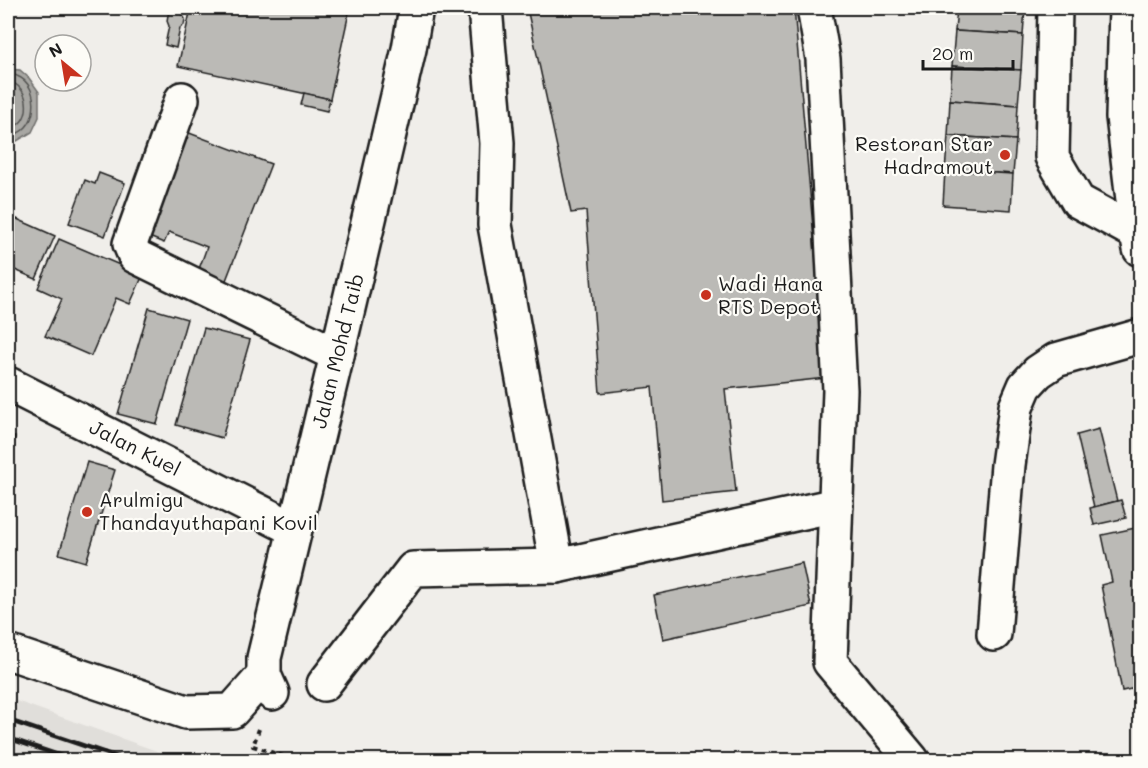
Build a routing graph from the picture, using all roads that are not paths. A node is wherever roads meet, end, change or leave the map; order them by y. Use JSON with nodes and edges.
{"nodes":[{"id":1,"x":416,"y":8,"type":"edge"},
{"id":2,"x":485,"y":8,"type":"edge"},
{"id":3,"x":814,"y":8,"type":"edge"},
{"id":4,"x":1055,"y":8,"type":"edge"},
{"id":5,"x":1126,"y":8,"type":"edge"},
{"id":6,"x":182,"y":99,"type":"dead end"},
{"id":7,"x":1139,"y":241,"type":"edge"},
{"id":8,"x":1140,"y":336,"type":"edge"},
{"id":9,"x":337,"y":355,"type":"junction"},
{"id":10,"x":8,"y":384,"type":"edge"},
{"id":11,"x":836,"y":505,"type":"junction"},
{"id":12,"x":294,"y":529,"type":"junction"},
{"id":13,"x":556,"y":566,"type":"junction"},
{"id":14,"x":993,"y":634,"type":"dead end"},
{"id":15,"x":8,"y":652,"type":"edge"},
{"id":16,"x":324,"y":684,"type":"dead end"},
{"id":17,"x":912,"y":760,"type":"edge"}],
"edges":[{"from":1,"to":9,"type":"main road","name":"Jalan Mohd Taib"},
{"from":2,"to":13,"type":"main road"},
{"from":3,"to":11,"type":"main road"},
{"from":4,"to":7,"type":"main road"},
{"from":5,"to":7,"type":"main road"},
{"from":6,"to":9,"type":"main road"},
{"from":8,"to":14,"type":"main road"},
{"from":9,"to":12,"type":"main road","name":"Jalan Mohd Taib"},
{"from":10,"to":12,"type":"main road","name":"Jalan Kuel"},
{"from":11,"to":13,"type":"main road"},
{"from":11,"to":17,"type":"main road"},
{"from":12,"to":15,"type":"main road","name":"Jalan Mohd Taib"},
{"from":13,"to":16,"type":"main road"}]}
